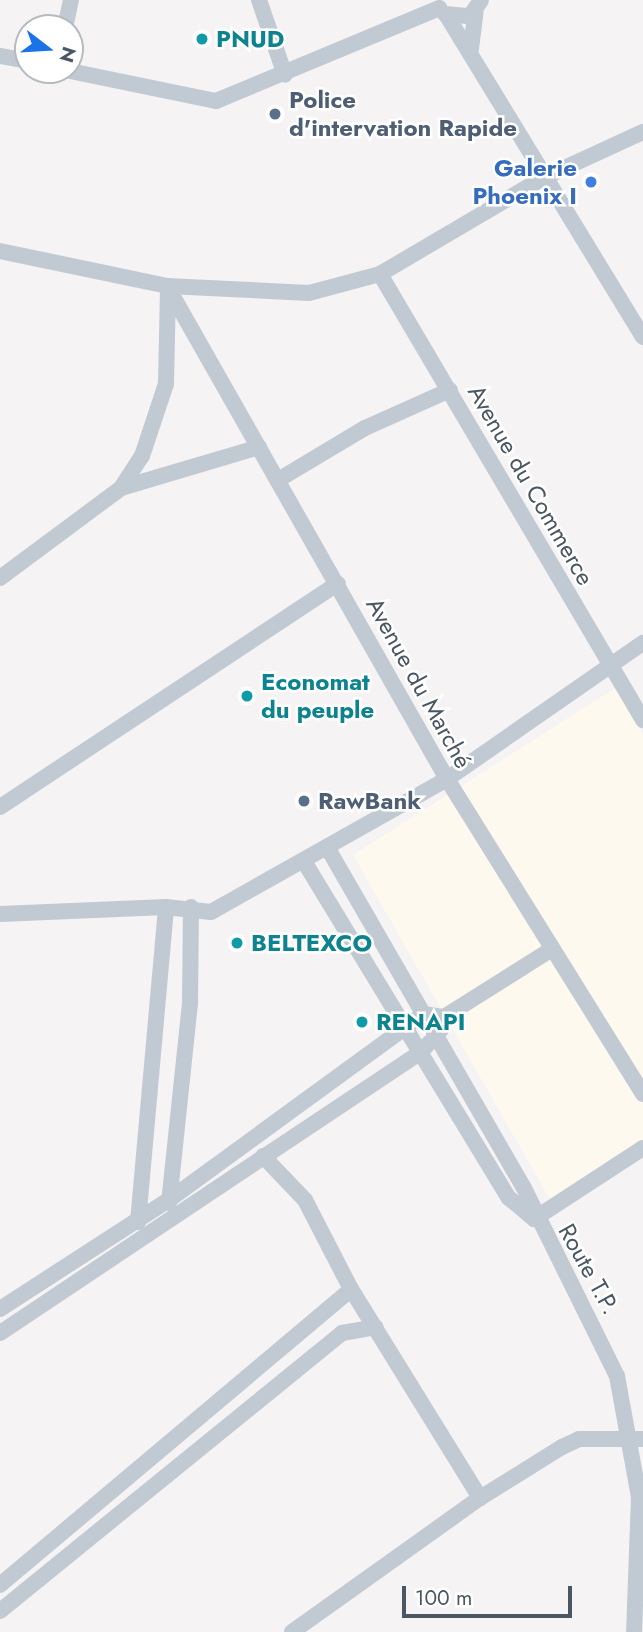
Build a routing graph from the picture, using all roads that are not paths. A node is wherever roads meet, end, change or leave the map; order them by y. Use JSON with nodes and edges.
{"nodes":[{"id":1,"x":259,"y":0,"type":"edge"},
{"id":2,"x":478,"y":5,"type":"edge"},
{"id":3,"x":441,"y":8,"type":"edge"},
{"id":4,"x":471,"y":49,"type":"junction"},
{"id":5,"x":84,"y":74,"type":"edge"},
{"id":6,"x":285,"y":75,"type":"junction"},
{"id":7,"x":643,"y":132,"type":"edge"},
{"id":8,"x":545,"y":177,"type":"junction"},
{"id":9,"x":0,"y":253,"type":"edge"},
{"id":10,"x":380,"y":274,"type":"junction"},
{"id":11,"x":167,"y":286,"type":"junction"},
{"id":12,"x":643,"y":337,"type":"edge"},
{"id":13,"x":450,"y":390,"type":"junction"},
{"id":14,"x":259,"y":447,"type":"junction"},
{"id":15,"x":278,"y":480,"type":"junction"},
{"id":16,"x":121,"y":488,"type":"junction"},
{"id":17,"x":0,"y":578,"type":"edge"},
{"id":18,"x":338,"y":583,"type":"junction"},
{"id":19,"x":643,"y":643,"type":"edge"},
{"id":20,"x":609,"y":663,"type":"junction"},
{"id":21,"x":643,"y":720,"type":"edge"},
{"id":22,"x":447,"y":779,"type":"junction"},
{"id":23,"x":0,"y":807,"type":"edge"},
{"id":24,"x":327,"y":847,"type":"junction"},
{"id":25,"x":305,"y":863,"type":"junction"},
{"id":26,"x":166,"y":907,"type":"junction"},
{"id":27,"x":191,"y":907,"type":"junction"},
{"id":28,"x":0,"y":914,"type":"edge"},
{"id":29,"x":552,"y":949,"type":"junction"},
{"id":30,"x":424,"y":1014,"type":"junction"},
{"id":31,"x":444,"y":1017,"type":"junction"},
{"id":32,"x":404,"y":1027,"type":"junction"},
{"id":33,"x":439,"y":1038,"type":"junction"},
{"id":34,"x":421,"y":1052,"type":"junction"},
{"id":35,"x":643,"y":1094,"type":"edge"},
{"id":36,"x":643,"y":1148,"type":"edge"},
{"id":37,"x":263,"y":1156,"type":"junction"},
{"id":38,"x":170,"y":1199,"type":"junction"},
{"id":39,"x":138,"y":1216,"type":"junction"},
{"id":40,"x":534,"y":1219,"type":"junction"},
{"id":41,"x":166,"y":1222,"type":"junction"},
{"id":42,"x":135,"y":1242,"type":"junction"},
{"id":43,"x":351,"y":1289,"type":"junction"},
{"id":44,"x":0,"y":1309,"type":"edge"},
{"id":45,"x":375,"y":1328,"type":"junction"},
{"id":46,"x":0,"y":1333,"type":"edge"},
{"id":47,"x":247,"y":1377,"type":"junction"},
{"id":48,"x":259,"y":1401,"type":"junction"},
{"id":49,"x":639,"y":1443,"type":"edge"},
{"id":50,"x":480,"y":1497,"type":"junction"},
{"id":51,"x":0,"y":1585,"type":"edge"},
{"id":52,"x":0,"y":1611,"type":"edge"},
{"id":53,"x":292,"y":1632,"type":"edge"},
{"id":54,"x":634,"y":1632,"type":"edge"}],
"edges":[{"from":1,"to":6,"type":"street"},
{"from":2,"to":3,"type":"street"},
{"from":2,"to":4,"type":"street"},
{"from":3,"to":4,"type":"street"},
{"from":3,"to":6,"type":"street"},
{"from":4,"to":8,"type":"street"},
{"from":5,"to":6,"type":"street"},
{"from":7,"to":8,"type":"street"},
{"from":8,"to":10,"type":"street"},
{"from":8,"to":12,"type":"street"},
{"from":9,"to":11,"type":"street"},
{"from":10,"to":11,"type":"street"},
{"from":10,"to":13,"type":"street","name":"Avenue du Commerce"},
{"from":11,"to":14,"type":"street","name":"Avenue du Marché"},
{"from":11,"to":16,"type":"street"},
{"from":13,"to":15,"type":"street"},
{"from":13,"to":20,"type":"street","name":"Avenue du Commerce"},
{"from":14,"to":15,"type":"street","name":"Avenue du Marché"},
{"from":14,"to":16,"type":"street"},
{"from":15,"to":18,"type":"street","name":"Avenue du Marché"},
{"from":16,"to":17,"type":"street"},
{"from":18,"to":22,"type":"street","name":"Avenue du Marché"},
{"from":18,"to":23,"type":"street"},
{"from":19,"to":20,"type":"street"},
{"from":20,"to":21,"type":"street","name":"Avenue du Commerce"},
{"from":20,"to":22,"type":"street"},
{"from":22,"to":24,"type":"street"},
{"from":22,"to":29,"type":"street","name":"Avenue du Marché"},
{"from":24,"to":25,"type":"street"},
{"from":24,"to":30,"type":"street","name":"Route T.P."},
{"from":25,"to":27,"type":"street"},
{"from":25,"to":32,"type":"street","name":"Route T.P."},
{"from":26,"to":27,"type":"street"},
{"from":26,"to":28,"type":"street"},
{"from":26,"to":39,"type":"street"},
{"from":27,"to":38,"type":"street"},
{"from":29,"to":31,"type":"street"},
{"from":29,"to":35,"type":"street","name":"Avenue du Marché"},
{"from":30,"to":31,"type":"street"},
{"from":30,"to":32,"type":"street"},
{"from":30,"to":33,"type":"street","name":"Route T.P."},
{"from":31,"to":33,"type":"street"},
{"from":32,"to":34,"type":"street","name":"Route T.P."},
{"from":32,"to":38,"type":"street"},
{"from":33,"to":34,"type":"street"},
{"from":33,"to":40,"type":"street","name":"Route T.P."},
{"from":34,"to":37,"type":"street"},
{"from":34,"to":40,"type":"street","name":"Route T.P."},
{"from":36,"to":40,"type":"street"},
{"from":37,"to":41,"type":"street"},
{"from":37,"to":43,"type":"street"},
{"from":38,"to":39,"type":"street"},
{"from":38,"to":41,"type":"street"},
{"from":39,"to":42,"type":"street"},
{"from":39,"to":44,"type":"street"},
{"from":40,"to":49,"type":"street","name":"Route T.P."},
{"from":41,"to":42,"type":"street"},
{"from":42,"to":46,"type":"street"},
{"from":43,"to":45,"type":"street"},
{"from":43,"to":47,"type":"street"},
{"from":45,"to":48,"type":"street"},
{"from":45,"to":50,"type":"street"},
{"from":47,"to":48,"type":"street"},
{"from":47,"to":51,"type":"street"},
{"from":48,"to":52,"type":"street"},
{"from":49,"to":50,"type":"street"},
{"from":49,"to":54,"type":"street","name":"Route T.P."},
{"from":50,"to":53,"type":"street"}]}
